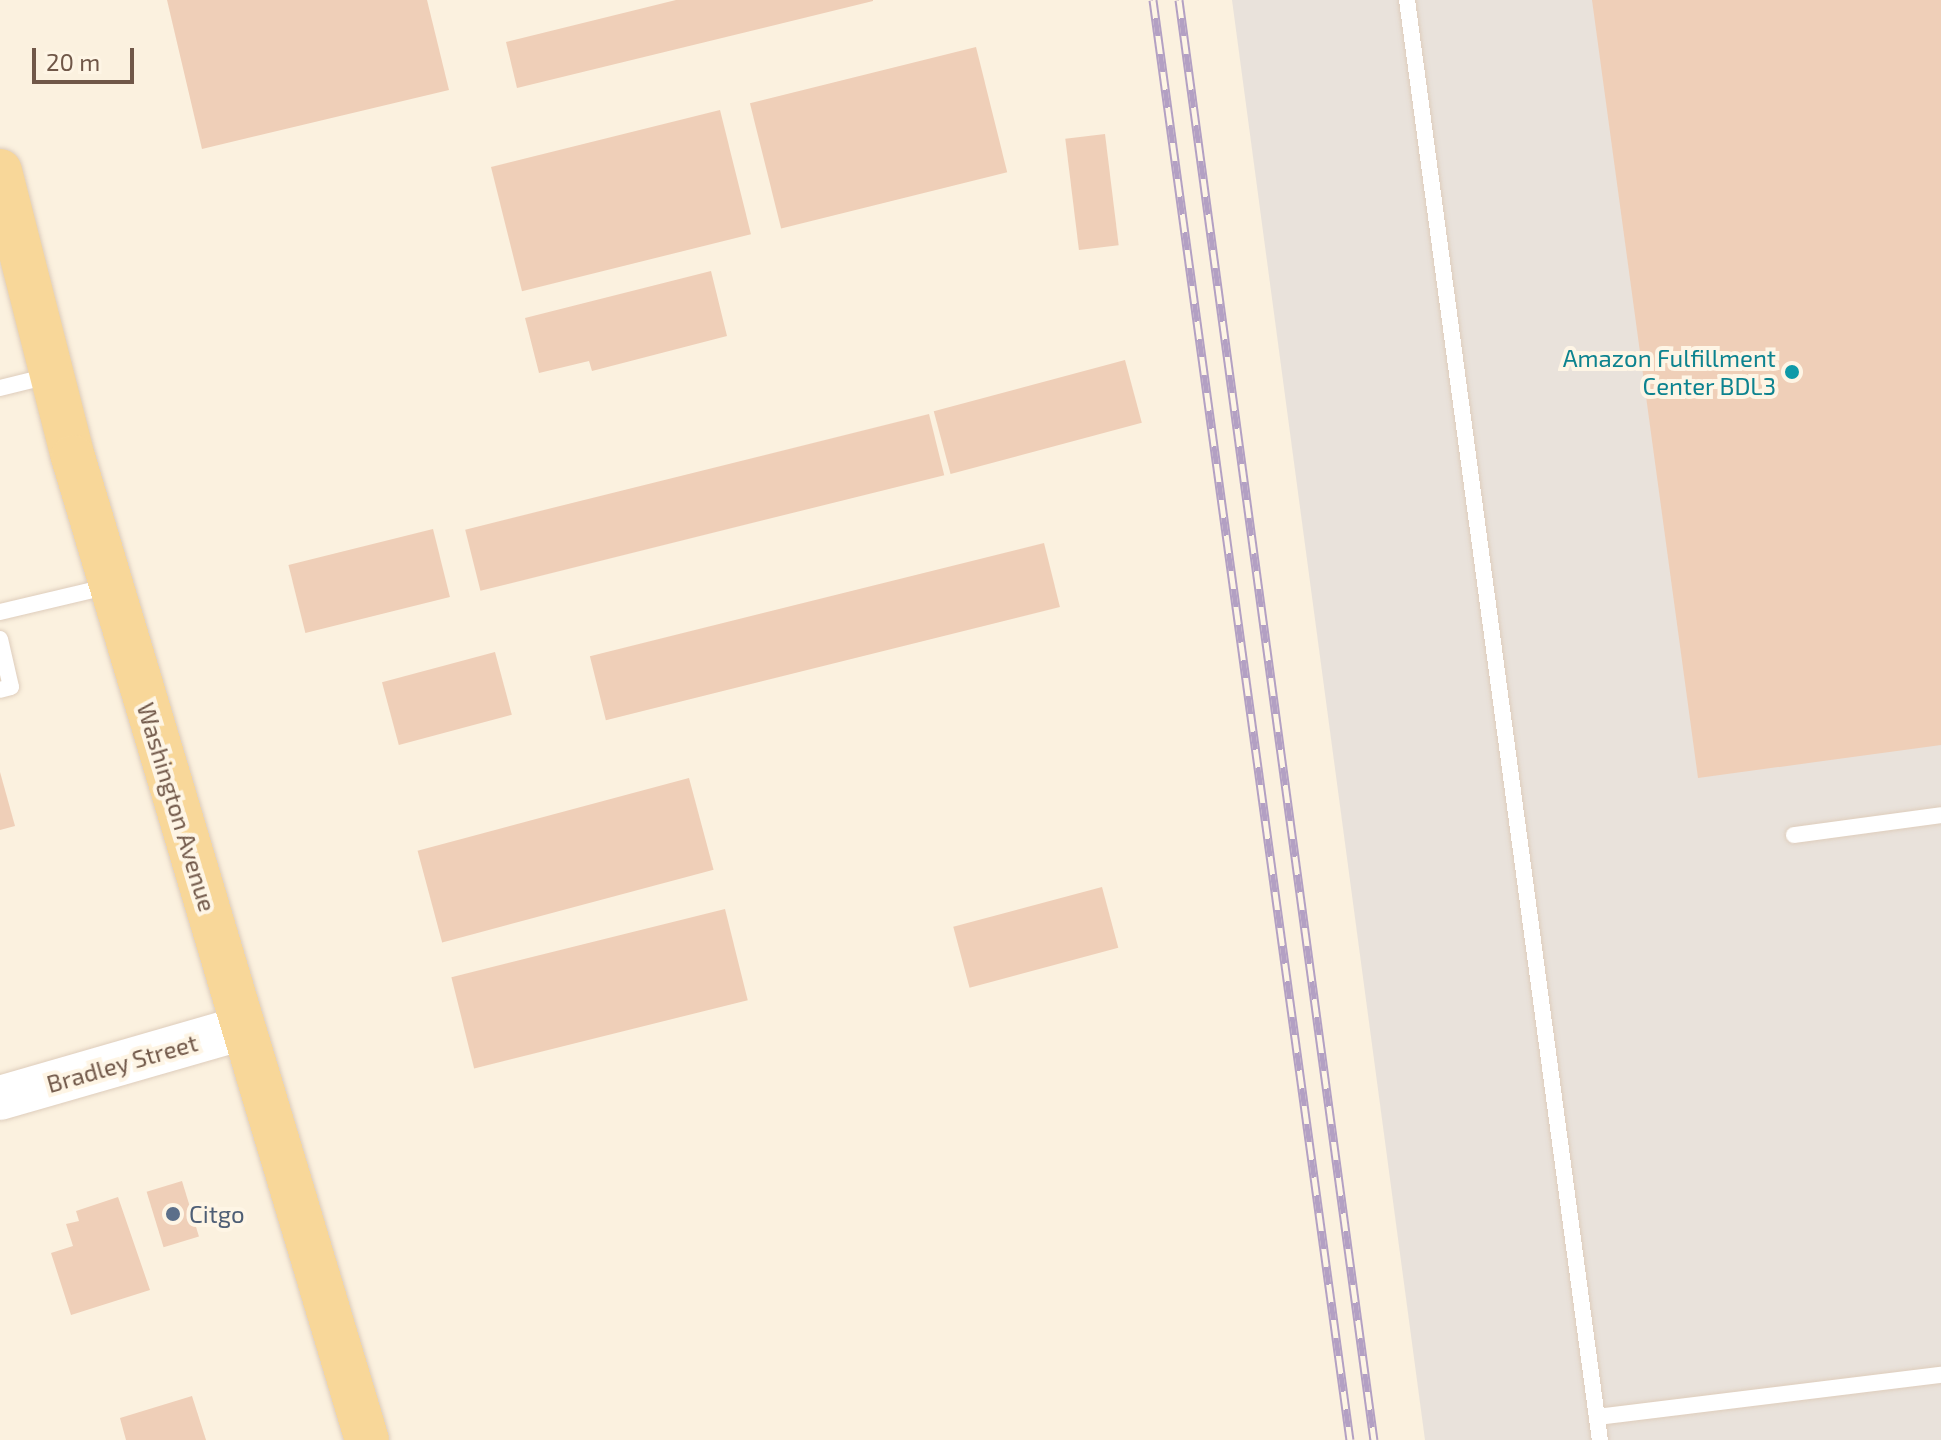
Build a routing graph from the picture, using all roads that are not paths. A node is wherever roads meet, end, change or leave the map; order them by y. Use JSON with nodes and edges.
{"nodes":[{"id":1,"x":1407,"y":0,"type":"edge"},
{"id":2,"x":0,"y":171,"type":"edge"},
{"id":3,"x":51,"y":376,"type":"junction"},
{"id":4,"x":0,"y":388,"type":"edge"},
{"id":5,"x":111,"y":586,"type":"junction"},
{"id":6,"x":0,"y":612,"type":"edge"},
{"id":7,"x":0,"y":639,"type":"edge"},
{"id":8,"x":0,"y":690,"type":"edge"},
{"id":9,"x":1941,"y":815,"type":"edge"},
{"id":10,"x":1794,"y":835,"type":"dead end"},
{"id":11,"x":243,"y":1028,"type":"junction"},
{"id":12,"x":0,"y":1098,"type":"edge"},
{"id":13,"x":1941,"y":1375,"type":"edge"},
{"id":14,"x":1597,"y":1417,"type":"junction"},
{"id":15,"x":367,"y":1440,"type":"edge"},
{"id":16,"x":1600,"y":1440,"type":"edge"}],
"edges":[{"from":1,"to":14,"type":"lane"},
{"from":2,"to":3,"type":"main road","name":"Washington Avenue"},
{"from":3,"to":4,"type":"lane"},
{"from":3,"to":5,"type":"main road","name":"Washington Avenue"},
{"from":5,"to":6,"type":"lane"},
{"from":5,"to":11,"type":"main road","name":"Washington Avenue"},
{"from":7,"to":8,"type":"lane"},
{"from":9,"to":10,"type":"lane"},
{"from":11,"to":12,"type":"street","name":"Bradley Street"},
{"from":11,"to":15,"type":"main road","name":"Washington Avenue"},
{"from":13,"to":14,"type":"lane"},
{"from":14,"to":16,"type":"lane"}]}
